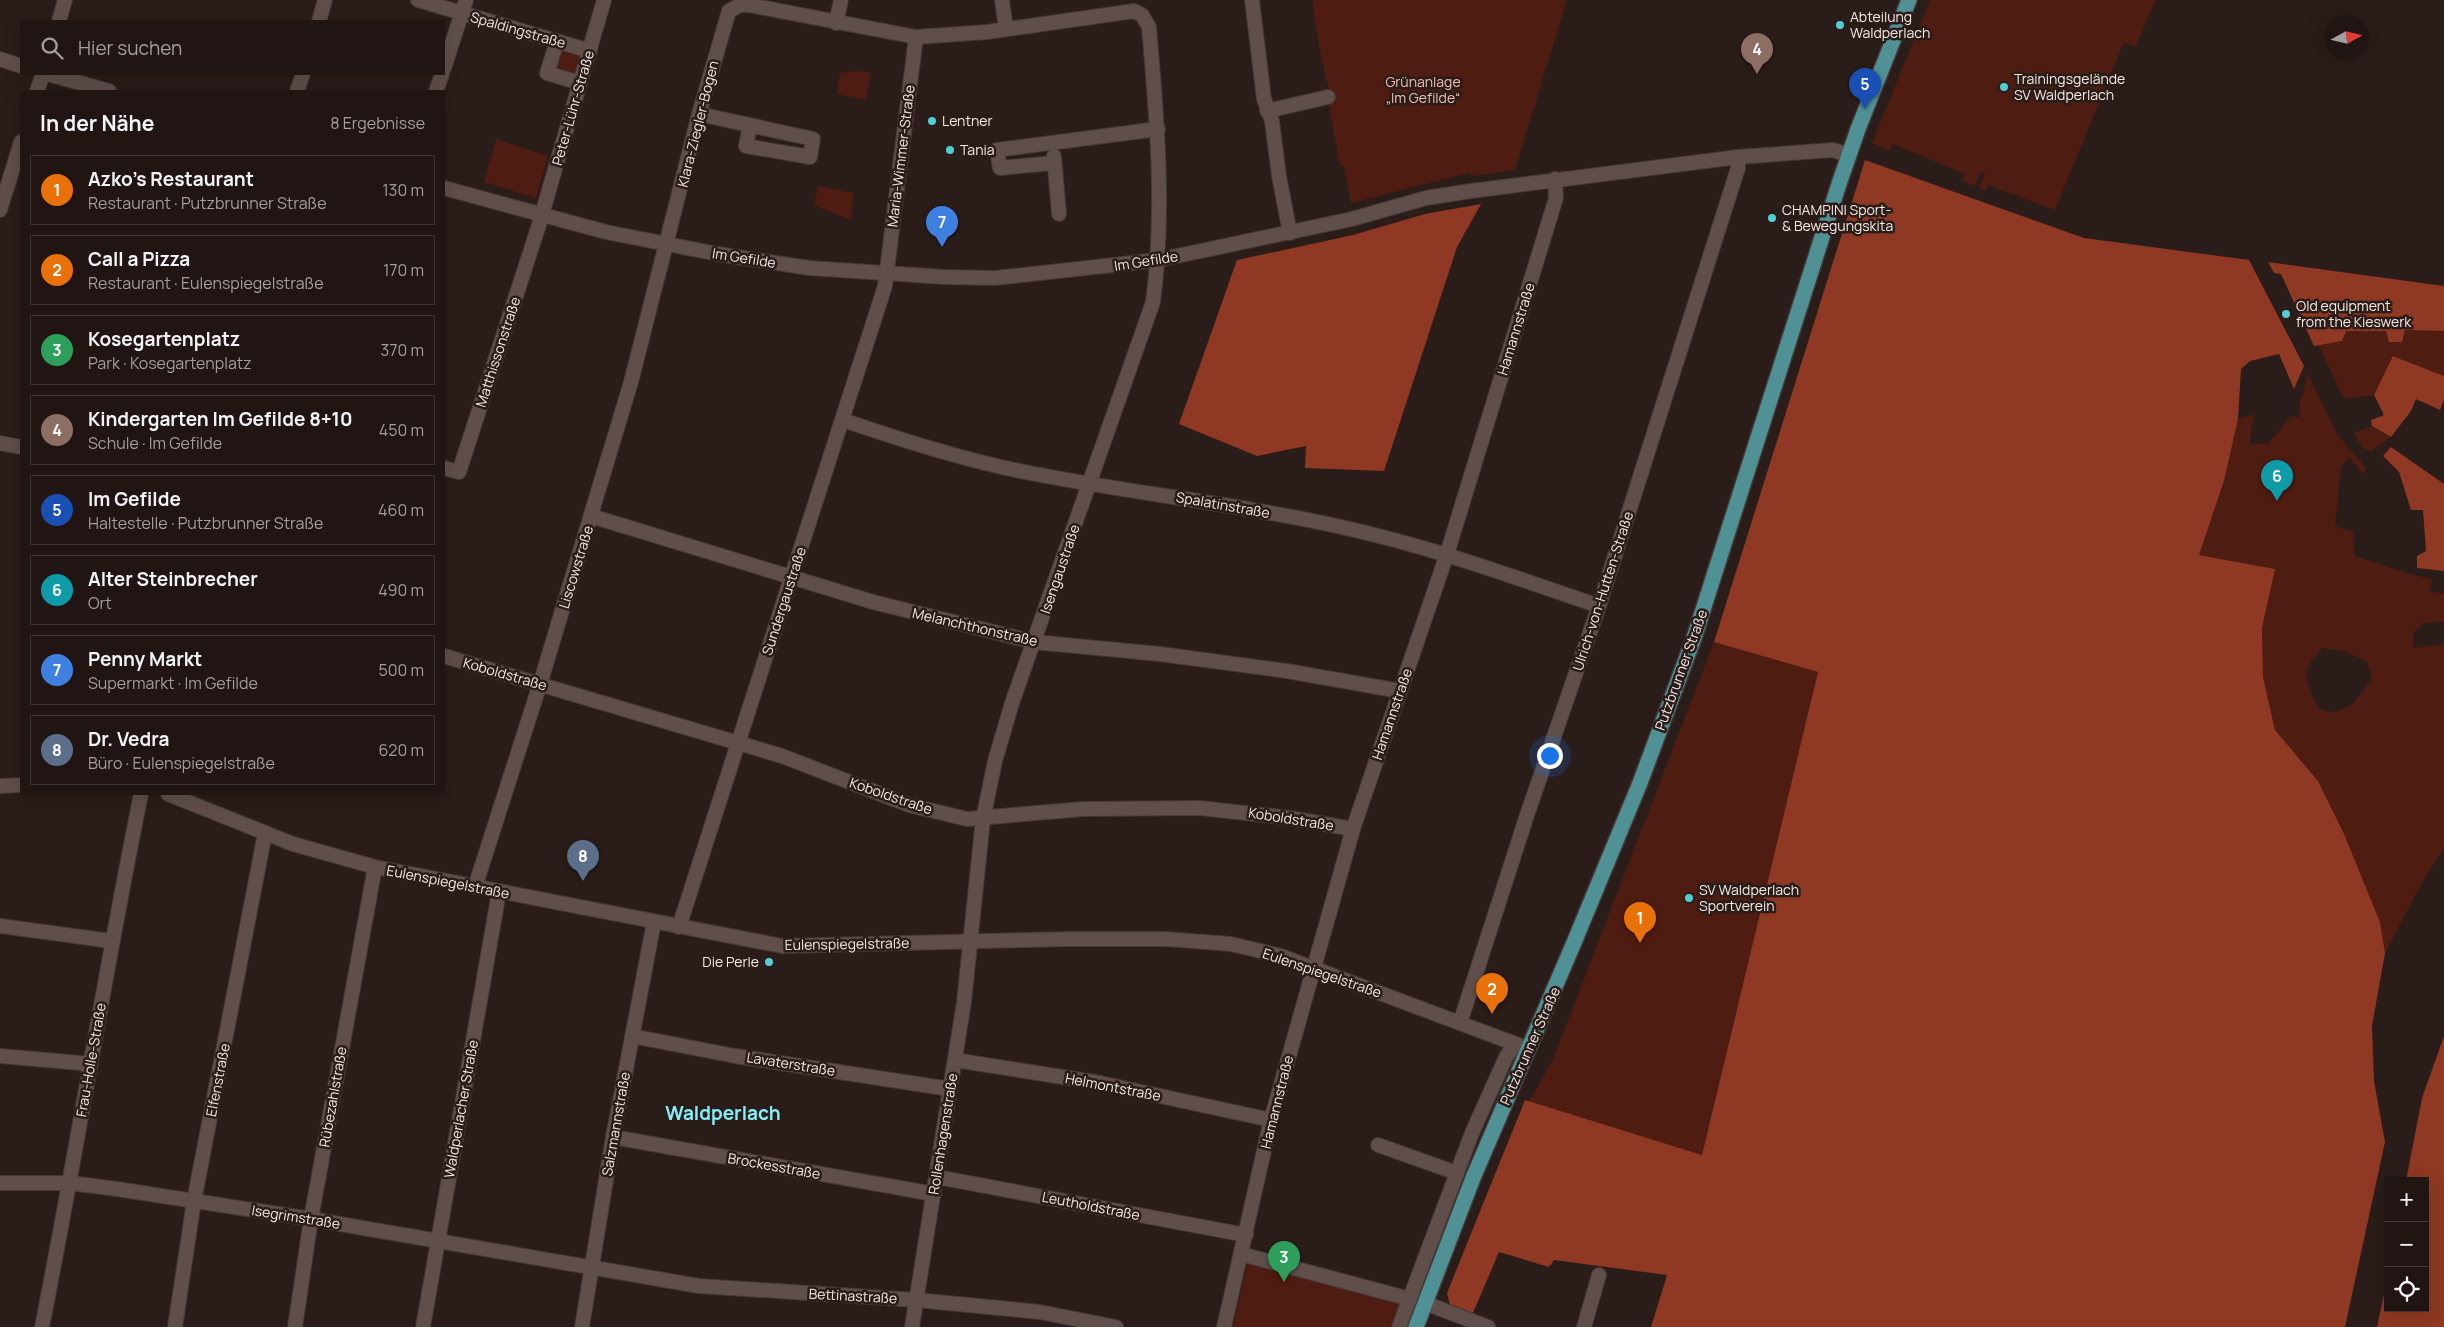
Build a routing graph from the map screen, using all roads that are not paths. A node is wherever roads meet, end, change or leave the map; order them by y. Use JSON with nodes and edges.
{"nodes":[{"id":1,"x":65,"y":0,"type":"edge"},
{"id":2,"x":325,"y":0,"type":"edge"},
{"id":3,"x":418,"y":0,"type":"edge"},
{"id":4,"x":466,"y":0,"type":"edge"},
{"id":5,"x":604,"y":0,"type":"edge"},
{"id":6,"x":841,"y":0,"type":"edge"},
{"id":7,"x":1002,"y":0,"type":"edge"},
{"id":8,"x":1252,"y":0,"type":"edge"},
{"id":9,"x":1909,"y":0,"type":"edge"},
{"id":10,"x":735,"y":3,"type":"edge"},
{"id":11,"x":1133,"y":5,"type":"edge"},
{"id":12,"x":461,"y":14,"type":"junction"},
{"id":13,"x":59,"y":20,"type":"edge"},
{"id":14,"x":319,"y":20,"type":"edge"},
{"id":15,"x":836,"y":23,"type":"junction"},
{"id":16,"x":1006,"y":29,"type":"junction"},
{"id":17,"x":916,"y":37,"type":"junction"},
{"id":18,"x":557,"y":42,"type":"junction"},
{"id":19,"x":590,"y":51,"type":"junction"},
{"id":20,"x":0,"y":59,"type":"edge"},
{"id":21,"x":445,"y":65,"type":"edge"},
{"id":22,"x":20,"y":66,"type":"edge"},
{"id":23,"x":43,"y":75,"type":"edge"},
{"id":24,"x":52,"y":75,"type":"edge"},
{"id":25,"x":303,"y":75,"type":"edge"},
{"id":26,"x":442,"y":75,"type":"edge"},
{"id":27,"x":580,"y":83,"type":"junction"},
{"id":28,"x":37,"y":90,"type":"edge"},
{"id":29,"x":105,"y":90,"type":"edge"},
{"id":30,"x":297,"y":90,"type":"edge"},
{"id":31,"x":436,"y":90,"type":"edge"},
{"id":32,"x":1328,"y":97,"type":"dead end"},
{"id":33,"x":1267,"y":110,"type":"junction"},
{"id":34,"x":699,"y":114,"type":"junction"},
{"id":35,"x":750,"y":125,"type":"dead end"},
{"id":36,"x":1158,"y":129,"type":"junction"},
{"id":37,"x":20,"y":145,"type":"edge"},
{"id":38,"x":1053,"y":145,"type":"junction"},
{"id":39,"x":1849,"y":155,"type":"junction"},
{"id":40,"x":1738,"y":158,"type":"junction"},
{"id":41,"x":1054,"y":163,"type":"junction"},
{"id":42,"x":1555,"y":179,"type":"junction"},
{"id":43,"x":445,"y":188,"type":"edge"},
{"id":44,"x":0,"y":210,"type":"edge"},
{"id":45,"x":1058,"y":214,"type":"dead end"},
{"id":46,"x":542,"y":216,"type":"junction"},
{"id":47,"x":1290,"y":233,"type":"junction"},
{"id":48,"x":668,"y":245,"type":"junction"},
{"id":49,"x":1158,"y":260,"type":"junction"},
{"id":50,"x":886,"y":274,"type":"junction"},
{"id":51,"x":843,"y":420,"type":"junction"},
{"id":52,"x":0,"y":443,"type":"edge"},
{"id":53,"x":20,"y":447,"type":"edge"},
{"id":54,"x":445,"y":468,"type":"edge"},
{"id":55,"x":1090,"y":484,"type":"junction"},
{"id":56,"x":591,"y":516,"type":"junction"},
{"id":57,"x":1448,"y":554,"type":"junction"},
{"id":58,"x":792,"y":578,"type":"junction"},
{"id":59,"x":1599,"y":606,"type":"junction"},
{"id":60,"x":1034,"y":642,"type":"junction"},
{"id":61,"x":445,"y":656,"type":"edge"},
{"id":62,"x":540,"y":684,"type":"junction"},
{"id":63,"x":1400,"y":691,"type":"junction"},
{"id":64,"x":738,"y":743,"type":"junction"},
{"id":65,"x":20,"y":785,"type":"edge"},
{"id":66,"x":0,"y":786,"type":"edge"},
{"id":67,"x":141,"y":795,"type":"edge"},
{"id":68,"x":173,"y":795,"type":"edge"},
{"id":69,"x":983,"y":819,"type":"junction"},
{"id":70,"x":1354,"y":830,"type":"junction"},
{"id":71,"x":265,"y":833,"type":"junction"},
{"id":72,"x":375,"y":867,"type":"junction"},
{"id":73,"x":474,"y":887,"type":"junction"},
{"id":74,"x":499,"y":892,"type":"junction"},
{"id":75,"x":654,"y":922,"type":"junction"},
{"id":76,"x":0,"y":926,"type":"edge"},
{"id":77,"x":679,"y":928,"type":"junction"},
{"id":78,"x":971,"y":940,"type":"junction"},
{"id":79,"x":111,"y":941,"type":"junction"},
{"id":80,"x":1313,"y":968,"type":"junction"},
{"id":81,"x":1460,"y":1023,"type":"junction"},
{"id":82,"x":632,"y":1036,"type":"junction"},
{"id":83,"x":1522,"y":1046,"type":"junction"},
{"id":84,"x":0,"y":1056,"type":"edge"},
{"id":85,"x":954,"y":1060,"type":"junction"},
{"id":86,"x":91,"y":1064,"type":"junction"},
{"id":87,"x":950,"y":1089,"type":"junction"},
{"id":88,"x":1271,"y":1120,"type":"junction"},
{"id":89,"x":614,"y":1137,"type":"junction"},
{"id":90,"x":1378,"y":1145,"type":"dead end"},
{"id":91,"x":1457,"y":1173,"type":"junction"},
{"id":92,"x":937,"y":1176,"type":"junction"},
{"id":93,"x":0,"y":1183,"type":"edge"},
{"id":94,"x":70,"y":1183,"type":"junction"},
{"id":95,"x":934,"y":1194,"type":"junction"},
{"id":96,"x":194,"y":1202,"type":"junction"},
{"id":97,"x":310,"y":1219,"type":"junction"},
{"id":98,"x":1246,"y":1235,"type":"junction"},
{"id":99,"x":437,"y":1242,"type":"junction"},
{"id":100,"x":1241,"y":1254,"type":"junction"},
{"id":101,"x":591,"y":1267,"type":"junction"},
{"id":102,"x":1599,"y":1275,"type":"dead end"},
{"id":103,"x":1410,"y":1299,"type":"junction"},
{"id":104,"x":918,"y":1300,"type":"junction"},
{"id":105,"x":1425,"y":1303,"type":"junction"},
{"id":106,"x":42,"y":1327,"type":"edge"},
{"id":107,"x":174,"y":1327,"type":"edge"},
{"id":108,"x":295,"y":1327,"type":"edge"},
{"id":109,"x":423,"y":1327,"type":"edge"},
{"id":110,"x":582,"y":1327,"type":"edge"},
{"id":111,"x":912,"y":1327,"type":"edge"},
{"id":112,"x":1116,"y":1327,"type":"edge"},
{"id":113,"x":1224,"y":1327,"type":"edge"},
{"id":114,"x":1399,"y":1327,"type":"edge"},
{"id":115,"x":1416,"y":1327,"type":"edge"},
{"id":116,"x":1488,"y":1327,"type":"edge"},
{"id":117,"x":1584,"y":1327,"type":"edge"}],
"edges":[{"from":1,"to":13,"type":"street"},
{"from":2,"to":14,"type":"street"},
{"from":3,"to":12,"type":"street","name":"Spaldingstraße"},
{"from":4,"to":12,"type":"street"},
{"from":5,"to":19,"type":"street","name":"Peter-Lühr-Straße"},
{"from":6,"to":15,"type":"street"},
{"from":7,"to":16,"type":"street"},
{"from":8,"to":33,"type":"street"},
{"from":9,"to":39,"type":"main road","name":"Putzbrunner Straße"},
{"from":10,"to":15,"type":"street","name":"Klara-Ziegler-Bogen"},
{"from":10,"to":34,"type":"street","name":"Klara-Ziegler-Bogen"},
{"from":11,"to":16,"type":"street","name":"Klara-Ziegler-Bogen"},
{"from":11,"to":36,"type":"street","name":"Klara-Ziegler-Bogen"},
{"from":12,"to":18,"type":"street","name":"Spaldingstraße"},
{"from":12,"to":21,"type":"street"},
{"from":15,"to":17,"type":"street","name":"Klara-Ziegler-Bogen"},
{"from":16,"to":17,"type":"street","name":"Klara-Ziegler-Bogen"},
{"from":17,"to":50,"type":"street","name":"Maria-Wimmer-Straße"},
{"from":18,"to":19,"type":"street","name":"Spaldingstraße"},
{"from":18,"to":27,"type":"street"},
{"from":19,"to":27,"type":"street","name":"Peter-Lühr-Straße"},
{"from":20,"to":22,"type":"street"},
{"from":23,"to":28,"type":"street"},
{"from":24,"to":29,"type":"street"},
{"from":25,"to":30,"type":"street"},
{"from":26,"to":31,"type":"street"},
{"from":27,"to":46,"type":"street","name":"Peter-Lühr-Straße"},
{"from":32,"to":33,"type":"street"},
{"from":33,"to":47,"type":"street"},
{"from":34,"to":35,"type":"street"},
{"from":34,"to":48,"type":"street","name":"Klara-Ziegler-Bogen"},
{"from":36,"to":38,"type":"street"},
{"from":36,"to":49,"type":"street","name":"Klara-Ziegler-Bogen"},
{"from":37,"to":44,"type":"street"},
{"from":38,"to":41,"type":"street"},
{"from":38,"to":41,"type":"street"},
{"from":39,"to":40,"type":"street","name":"Im Gefilde"},
{"from":39,"to":83,"type":"main road","name":"Putzbrunner Straße"},
{"from":40,"to":42,"type":"street","name":"Im Gefilde"},
{"from":40,"to":59,"type":"street","name":"Ulrich-von-Hutten-Straße"},
{"from":41,"to":45,"type":"street"},
{"from":42,"to":47,"type":"street","name":"Im Gefilde"},
{"from":42,"to":57,"type":"street","name":"Hamannstraße"},
{"from":43,"to":46,"type":"street","name":"Im Gefilde"},
{"from":46,"to":48,"type":"street","name":"Im Gefilde"},
{"from":46,"to":54,"type":"street","name":"Matthissonstraße"},
{"from":47,"to":49,"type":"street","name":"Im Gefilde"},
{"from":48,"to":50,"type":"street","name":"Im Gefilde"},
{"from":48,"to":56,"type":"street","name":"Liscowstraße"},
{"from":49,"to":50,"type":"street","name":"Im Gefilde"},
{"from":49,"to":55,"type":"street","name":"Isengaustraße"},
{"from":50,"to":51,"type":"street","name":"Sundergaustraße"},
{"from":51,"to":55,"type":"street","name":"Spalatinstraße"},
{"from":51,"to":58,"type":"street","name":"Sundergaustraße"},
{"from":52,"to":53,"type":"street"},
{"from":55,"to":57,"type":"street","name":"Spalatinstraße"},
{"from":55,"to":60,"type":"street","name":"Isengaustraße"},
{"from":56,"to":58,"type":"street","name":"Melanchthonstraße"},
{"from":56,"to":62,"type":"street","name":"Liscowstraße"},
{"from":57,"to":59,"type":"street","name":"Spalatinstraße"},
{"from":57,"to":63,"type":"street","name":"Hamannstraße"},
{"from":58,"to":60,"type":"street","name":"Melanchthonstraße"},
{"from":58,"to":64,"type":"street","name":"Sundergaustraße"},
{"from":59,"to":81,"type":"street","name":"Ulrich-von-Hutten-Straße"},
{"from":60,"to":63,"type":"street","name":"Melanchthonstraße"},
{"from":60,"to":69,"type":"street","name":"Isengaustraße"},
{"from":61,"to":62,"type":"street","name":"Koboldstraße"},
{"from":62,"to":64,"type":"street","name":"Koboldstraße"},
{"from":62,"to":73,"type":"street","name":"Liscowstraße"},
{"from":63,"to":70,"type":"street","name":"Hamannstraße"},
{"from":64,"to":69,"type":"street","name":"Koboldstraße"},
{"from":64,"to":77,"type":"street","name":"Sundergaustraße"},
{"from":65,"to":66,"type":"street"},
{"from":67,"to":79,"type":"street","name":"Frau-Holle-Straße"},
{"from":68,"to":71,"type":"street","name":"Eulenspiegelstraße"},
{"from":69,"to":70,"type":"street","name":"Koboldstraße"},
{"from":69,"to":78,"type":"street","name":"Isengaustraße"},
{"from":70,"to":80,"type":"street","name":"Hamannstraße"},
{"from":71,"to":72,"type":"street","name":"Eulenspiegelstraße"},
{"from":71,"to":96,"type":"street","name":"Elfenstraße"},
{"from":72,"to":73,"type":"street","name":"Eulenspiegelstraße"},
{"from":72,"to":97,"type":"street","name":"Rübezahlstraße"},
{"from":73,"to":74,"type":"street","name":"Eulenspiegelstraße"},
{"from":74,"to":75,"type":"street","name":"Eulenspiegelstraße"},
{"from":74,"to":99,"type":"street","name":"Waldperlacher Straße"},
{"from":75,"to":77,"type":"street","name":"Eulenspiegelstraße"},
{"from":75,"to":82,"type":"street","name":"Salzmannstraße"},
{"from":76,"to":79,"type":"street"},
{"from":77,"to":78,"type":"street","name":"Eulenspiegelstraße"},
{"from":78,"to":80,"type":"street","name":"Eulenspiegelstraße"},
{"from":78,"to":85,"type":"street","name":"Rollenhagenstraße"},
{"from":79,"to":86,"type":"street","name":"Frau-Holle-Straße"},
{"from":80,"to":81,"type":"street","name":"Eulenspiegelstraße"},
{"from":80,"to":88,"type":"street","name":"Hamannstraße"},
{"from":81,"to":83,"type":"street","name":"Eulenspiegelstraße"},
{"from":82,"to":87,"type":"street","name":"Lavaterstraße"},
{"from":82,"to":89,"type":"street","name":"Salzmannstraße"},
{"from":83,"to":91,"type":"street","name":"Putzbrunner Straße"},
{"from":83,"to":105,"type":"main road","name":"Putzbrunner Straße"},
{"from":84,"to":86,"type":"street"},
{"from":85,"to":87,"type":"street","name":"Rollenhagenstraße"},
{"from":85,"to":88,"type":"street","name":"Helmontstraße"},
{"from":86,"to":94,"type":"street","name":"Frau-Holle-Straße"},
{"from":87,"to":92,"type":"street","name":"Rollenhagenstraße"},
{"from":88,"to":98,"type":"street","name":"Hamannstraße"},
{"from":89,"to":95,"type":"street","name":"Brockesstraße"},
{"from":89,"to":101,"type":"street","name":"Salzmannstraße"},
{"from":90,"to":91,"type":"street"},
{"from":91,"to":103,"type":"street","name":"Putzbrunner Straße"},
{"from":92,"to":95,"type":"street","name":"Rollenhagenstraße"},
{"from":92,"to":98,"type":"street","name":"Leutholdstraße"},
{"from":93,"to":94,"type":"street","name":"Isegrimstraße"},
{"from":94,"to":96,"type":"street","name":"Isegrimstraße"},
{"from":94,"to":106,"type":"street","name":"Frau-Holle-Straße"},
{"from":95,"to":104,"type":"street","name":"Rollenhagenstraße"},
{"from":96,"to":97,"type":"street","name":"Isegrimstraße"},
{"from":96,"to":107,"type":"street","name":"Elfenstraße"},
{"from":97,"to":99,"type":"street","name":"Isegrimstraße"},
{"from":97,"to":108,"type":"street","name":"Rübezahlstraße"},
{"from":98,"to":100,"type":"street","name":"Hamannstraße"},
{"from":99,"to":101,"type":"street","name":"Isegrimstraße"},
{"from":99,"to":109,"type":"street","name":"Waldperlacher Straße"},
{"from":100,"to":103,"type":"street"},
{"from":100,"to":113,"type":"street","name":"Hamannstraße"},
{"from":101,"to":104,"type":"street","name":"Bettinastraße"},
{"from":101,"to":110,"type":"street","name":"Salzmannstraße"},
{"from":102,"to":117,"type":"street"},
{"from":103,"to":114,"type":"street","name":"Putzbrunner Straße"},
{"from":104,"to":111,"type":"street","name":"Rollenhagenstraße"},
{"from":104,"to":112,"type":"street","name":"Bettinastraße"},
{"from":105,"to":115,"type":"main road","name":"Putzbrunner Straße"},
{"from":105,"to":116,"type":"street"}]}
